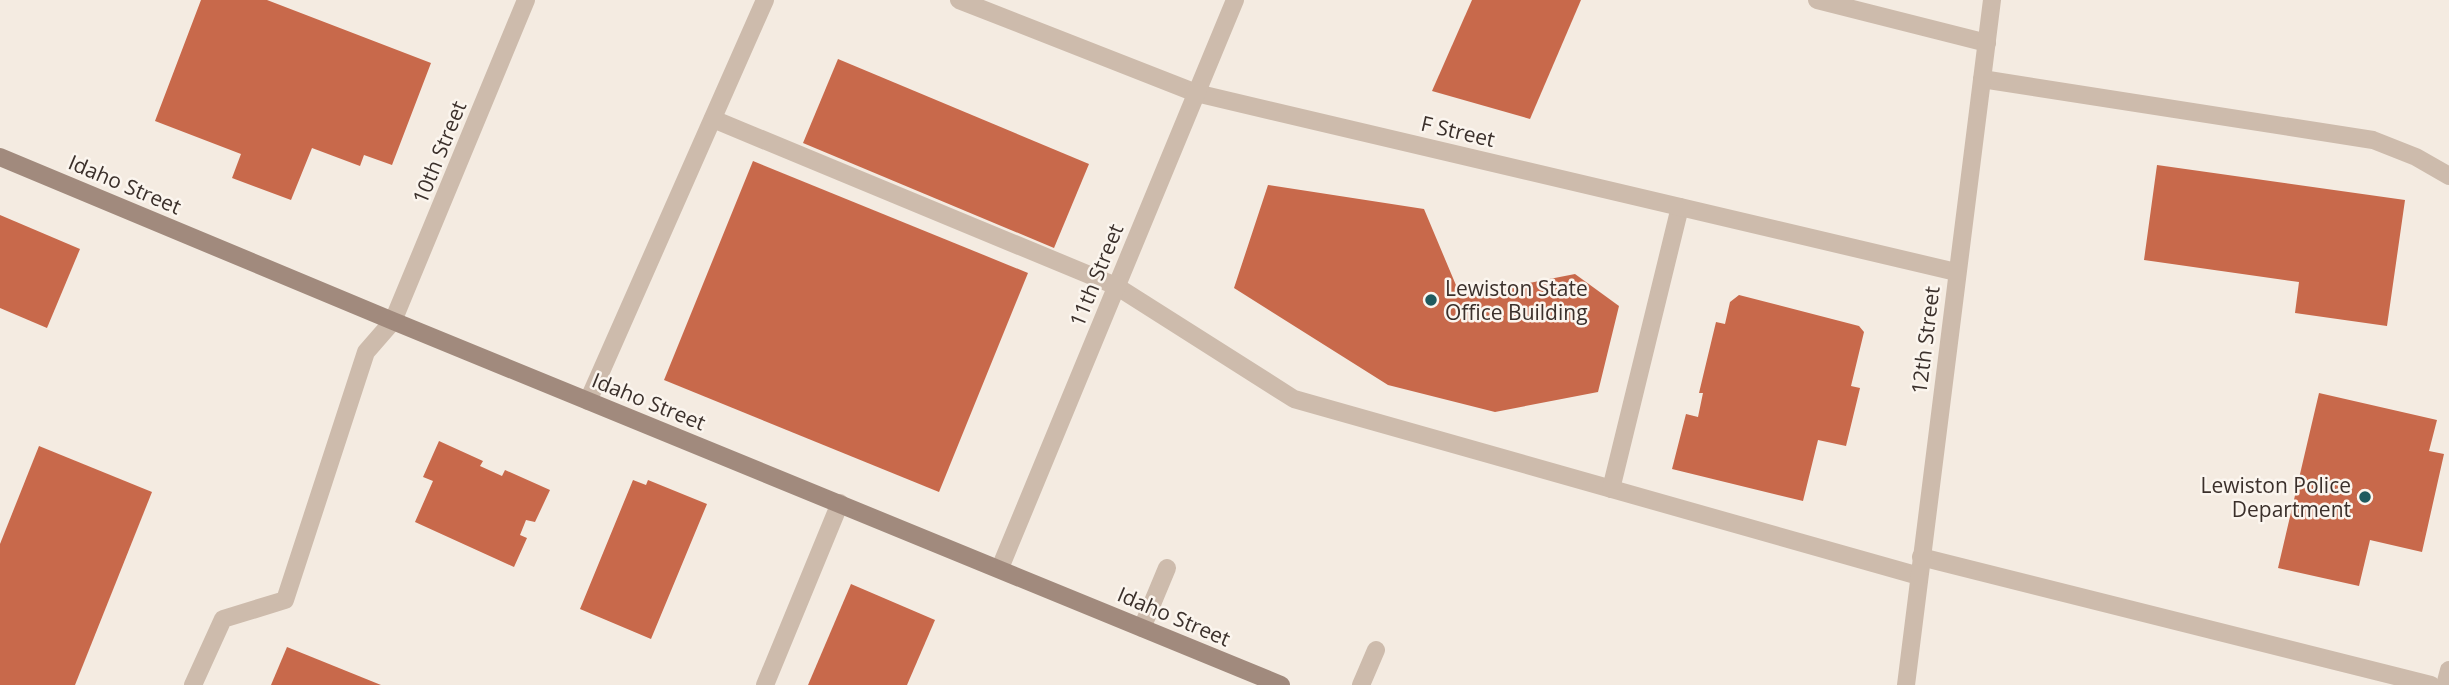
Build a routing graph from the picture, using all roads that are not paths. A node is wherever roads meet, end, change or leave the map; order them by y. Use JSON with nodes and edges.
{"nodes":[{"id":1,"x":526,"y":0,"type":"edge"},
{"id":2,"x":765,"y":0,"type":"edge"},
{"id":3,"x":959,"y":0,"type":"edge"},
{"id":4,"x":1235,"y":0,"type":"edge"},
{"id":5,"x":1817,"y":0,"type":"edge"},
{"id":6,"x":1992,"y":0,"type":"edge"},
{"id":7,"x":1987,"y":43,"type":"junction"},
{"id":8,"x":1982,"y":79,"type":"junction"},
{"id":9,"x":1196,"y":93,"type":"junction"},
{"id":10,"x":713,"y":119,"type":"junction"},
{"id":11,"x":0,"y":157,"type":"edge"},
{"id":12,"x":2449,"y":176,"type":"edge"},
{"id":13,"x":1680,"y":207,"type":"junction"},
{"id":14,"x":1956,"y":272,"type":"junction"},
{"id":15,"x":1116,"y":286,"type":"junction"},
{"id":16,"x":393,"y":321,"type":"junction"},
{"id":17,"x":588,"y":401,"type":"junction"},
{"id":18,"x":1611,"y":489,"type":"junction"},
{"id":19,"x":839,"y":503,"type":"junction"},
{"id":20,"x":1921,"y":557,"type":"junction"},
{"id":21,"x":1000,"y":568,"type":"junction"},
{"id":22,"x":1167,"y":568,"type":"dead end"},
{"id":23,"x":1919,"y":576,"type":"junction"},
{"id":24,"x":1142,"y":628,"type":"junction"},
{"id":25,"x":1376,"y":650,"type":"dead end"},
{"id":26,"x":2449,"y":670,"type":"edge"},
{"id":27,"x":193,"y":685,"type":"edge"},
{"id":28,"x":765,"y":685,"type":"edge"},
{"id":29,"x":1281,"y":685,"type":"edge"},
{"id":30,"x":1361,"y":685,"type":"edge"},
{"id":31,"x":1906,"y":685,"type":"edge"},
{"id":32,"x":2431,"y":685,"type":"edge"},
{"id":33,"x":2445,"y":685,"type":"edge"}],
"edges":[{"from":1,"to":16,"type":"street","name":"10th Street"},
{"from":2,"to":10,"type":"street"},
{"from":3,"to":9,"type":"street","name":"F Street"},
{"from":4,"to":9,"type":"street","name":"11th Street"},
{"from":5,"to":7,"type":"street"},
{"from":6,"to":7,"type":"street","name":"12th Street"},
{"from":7,"to":8,"type":"street","name":"12th Street"},
{"from":8,"to":12,"type":"street"},
{"from":8,"to":14,"type":"street","name":"12th Street"},
{"from":9,"to":13,"type":"street","name":"F Street"},
{"from":9,"to":15,"type":"street","name":"11th Street"},
{"from":10,"to":15,"type":"street"},
{"from":10,"to":17,"type":"street"},
{"from":11,"to":16,"type":"street","name":"Idaho Street"},
{"from":13,"to":14,"type":"street","name":"F Street"},
{"from":13,"to":18,"type":"street"},
{"from":14,"to":20,"type":"street","name":"12th Street"},
{"from":15,"to":18,"type":"street"},
{"from":15,"to":21,"type":"street","name":"11th Street"},
{"from":16,"to":17,"type":"street","name":"Idaho Street"},
{"from":16,"to":27,"type":"street","name":"10th Street"},
{"from":17,"to":19,"type":"street","name":"Idaho Street"},
{"from":18,"to":23,"type":"street"},
{"from":19,"to":21,"type":"street","name":"Idaho Street"},
{"from":19,"to":28,"type":"street"},
{"from":20,"to":23,"type":"street","name":"12th Street"},
{"from":20,"to":32,"type":"street"},
{"from":21,"to":24,"type":"street","name":"Idaho Street"},
{"from":22,"to":24,"type":"street"},
{"from":23,"to":31,"type":"street","name":"12th Street"},
{"from":24,"to":29,"type":"street","name":"Idaho Street"},
{"from":25,"to":30,"type":"street"},
{"from":26,"to":33,"type":"street"}]}
